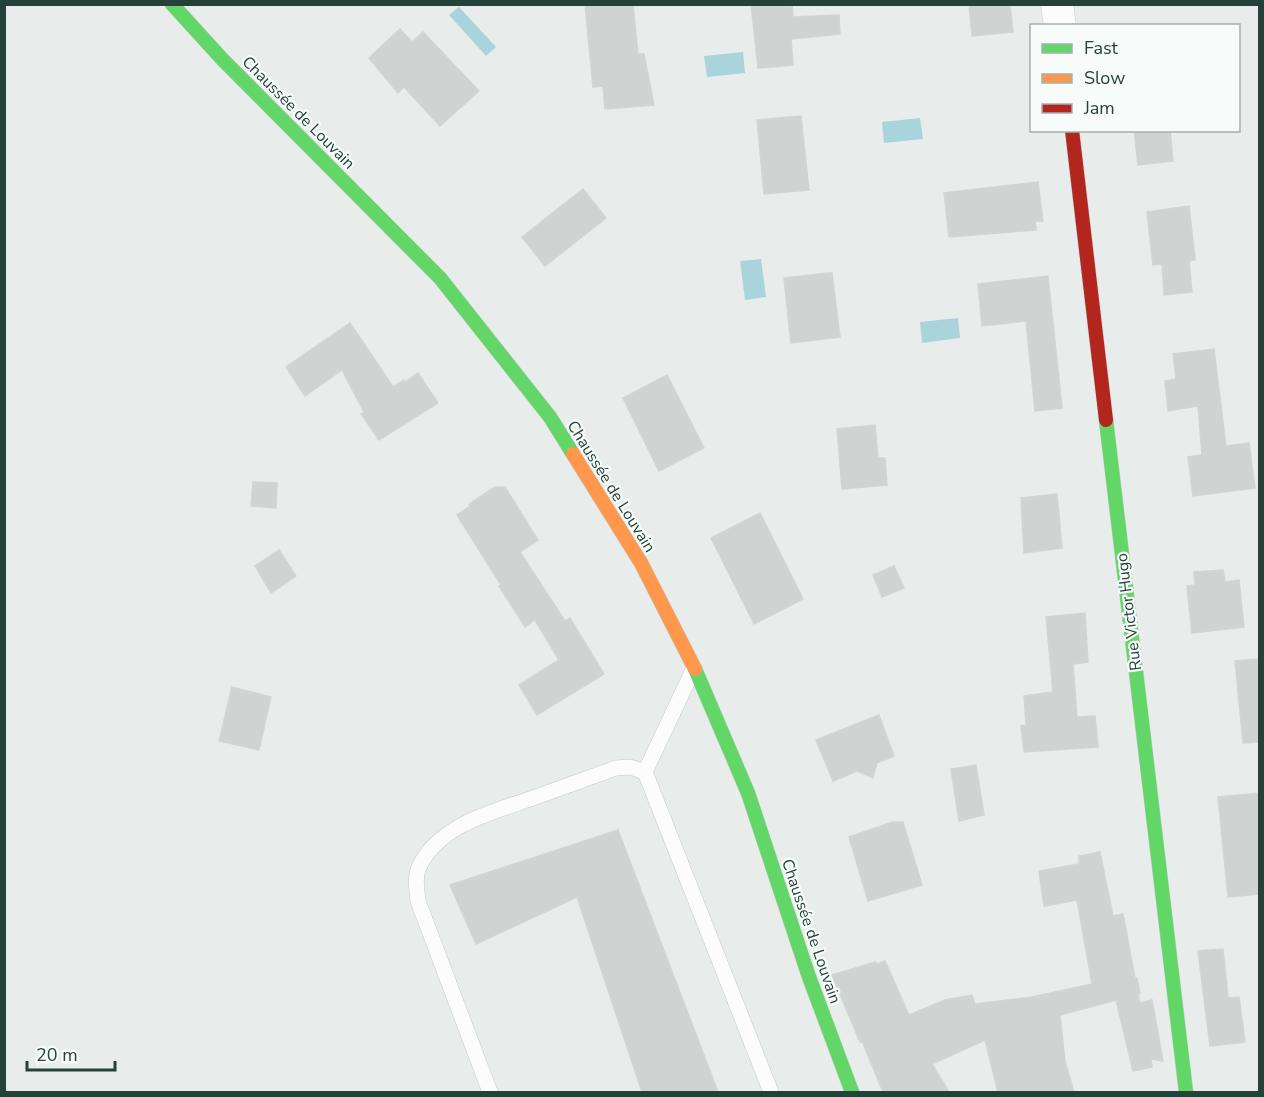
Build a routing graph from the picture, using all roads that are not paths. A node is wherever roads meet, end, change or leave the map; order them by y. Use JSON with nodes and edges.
{"nodes":[{"id":1,"x":172,"y":4,"type":"edge"},
{"id":2,"x":1057,"y":4,"type":"edge"},
{"id":3,"x":1060,"y":24,"type":"edge"},
{"id":4,"x":1072,"y":132,"type":"edge"},
{"id":5,"x":694,"y":668,"type":"junction"},
{"id":6,"x":645,"y":772,"type":"junction"},
{"id":7,"x":490,"y":1092,"type":"edge"},
{"id":8,"x":771,"y":1092,"type":"edge"},
{"id":9,"x":852,"y":1092,"type":"edge"},
{"id":10,"x":1186,"y":1092,"type":"edge"}],
"edges":[{"from":1,"to":5,"type":"main road","name":"Chaussée de Louvain"},
{"from":2,"to":3,"type":"street"},
{"from":4,"to":10,"type":"main road","name":"Rue Victor Hugo"},
{"from":5,"to":6,"type":"lane"},
{"from":5,"to":9,"type":"main road","name":"Chaussée de Louvain"},
{"from":6,"to":7,"type":"lane"},
{"from":6,"to":8,"type":"lane"}]}
